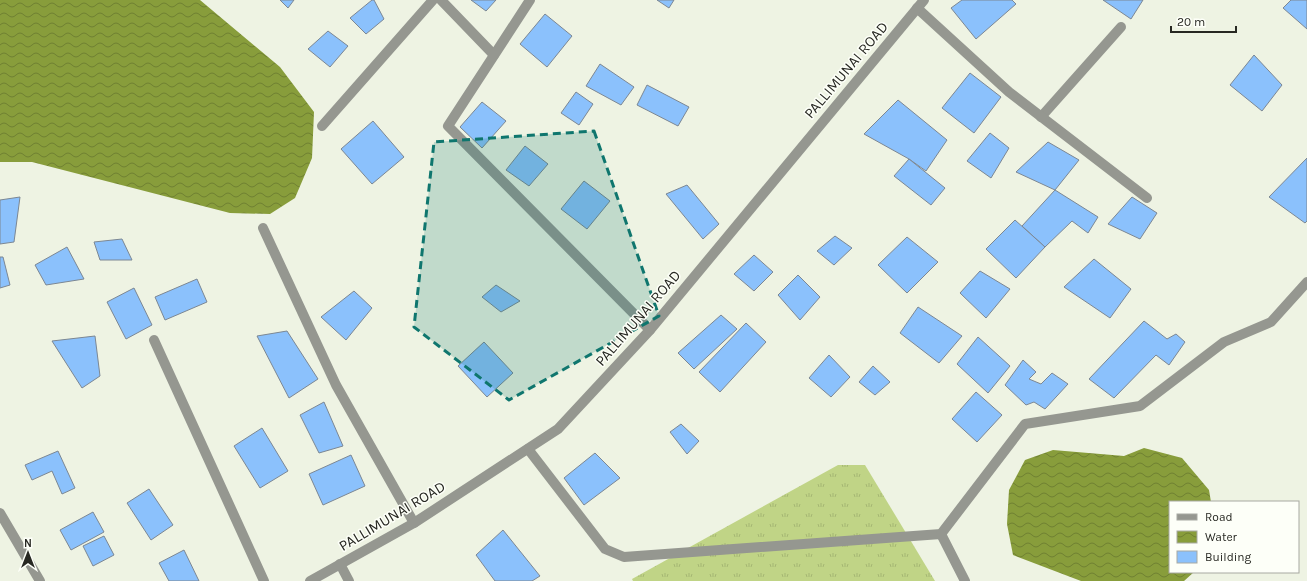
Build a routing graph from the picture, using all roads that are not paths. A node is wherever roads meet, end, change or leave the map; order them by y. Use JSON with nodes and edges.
{"nodes":[{"id":1,"x":433,"y":0,"type":"edge"},
{"id":2,"x":441,"y":0,"type":"edge"},
{"id":3,"x":530,"y":0,"type":"edge"},
{"id":4,"x":924,"y":0,"type":"edge"},
{"id":5,"x":917,"y":8,"type":"junction"},
{"id":6,"x":1121,"y":27,"type":"dead end"},
{"id":7,"x":494,"y":55,"type":"junction"},
{"id":8,"x":1041,"y":117,"type":"junction"},
{"id":9,"x":322,"y":126,"type":"dead end"},
{"id":10,"x":1147,"y":198,"type":"dead end"},
{"id":11,"x":263,"y":228,"type":"dead end"},
{"id":12,"x":1307,"y":282,"type":"edge"},
{"id":13,"x":650,"y":330,"type":"junction"},
{"id":14,"x":154,"y":340,"type":"dead end"},
{"id":15,"x":528,"y":448,"type":"junction"},
{"id":16,"x":0,"y":513,"type":"edge"},
{"id":17,"x":414,"y":523,"type":"junction"},
{"id":18,"x":941,"y":534,"type":"junction"},
{"id":19,"x":340,"y":564,"type":"junction"},
{"id":20,"x":40,"y":581,"type":"edge"},
{"id":21,"x":264,"y":581,"type":"edge"},
{"id":22,"x":310,"y":581,"type":"edge"},
{"id":23,"x":349,"y":581,"type":"edge"},
{"id":24,"x":965,"y":581,"type":"edge"}],
"edges":[{"from":1,"to":9,"type":"street"},
{"from":2,"to":7,"type":"street"},
{"from":3,"to":7,"type":"street"},
{"from":4,"to":5,"type":"street","name":"PALLIMUNAI ROAD"},
{"from":5,"to":8,"type":"street"},
{"from":5,"to":13,"type":"street","name":"PALLIMUNAI ROAD"},
{"from":6,"to":8,"type":"street"},
{"from":7,"to":13,"type":"street"},
{"from":8,"to":10,"type":"street"},
{"from":11,"to":17,"type":"street"},
{"from":12,"to":18,"type":"street"},
{"from":13,"to":15,"type":"street","name":"PALLIMUNAI ROAD"},
{"from":14,"to":21,"type":"street"},
{"from":15,"to":17,"type":"street","name":"PALLIMUNAI ROAD"},
{"from":15,"to":18,"type":"street"},
{"from":16,"to":20,"type":"street"},
{"from":17,"to":19,"type":"street","name":"PALLIMUNAI ROAD"},
{"from":18,"to":24,"type":"street"},
{"from":19,"to":22,"type":"street","name":"PALLIMUNAI ROAD"},
{"from":19,"to":23,"type":"street"}]}
